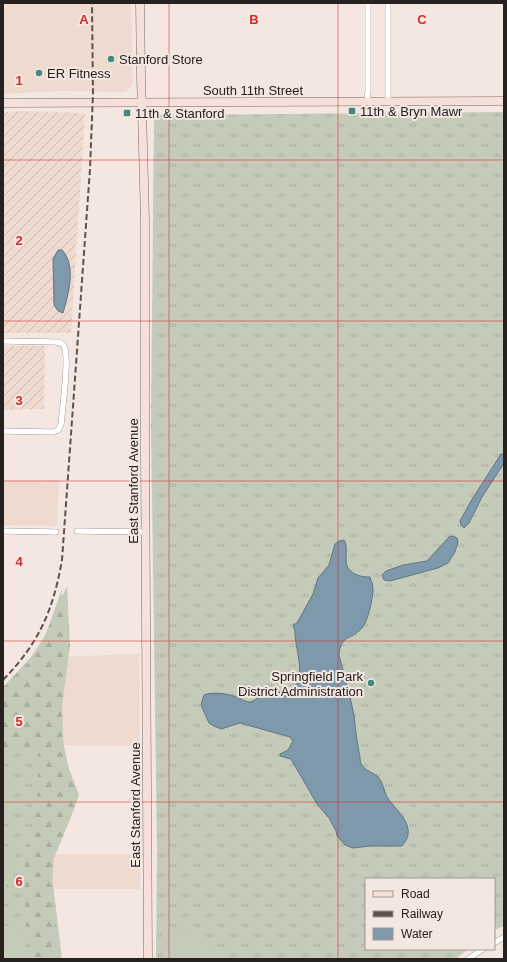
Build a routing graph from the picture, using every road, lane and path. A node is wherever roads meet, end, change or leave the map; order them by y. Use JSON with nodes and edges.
{"nodes":[{"id":1,"x":140,"y":3,"type":"edge"},
{"id":2,"x":368,"y":3,"type":"edge"},
{"id":3,"x":388,"y":3,"type":"edge"},
{"id":4,"x":142,"y":102,"type":"junction"},
{"id":5,"x":367,"y":102,"type":"junction"},
{"id":6,"x":388,"y":102,"type":"junction"},
{"id":7,"x":504,"y":102,"type":"edge"},
{"id":8,"x":3,"y":103,"type":"edge"},
{"id":9,"x":3,"y":341,"type":"edge"},
{"id":10,"x":3,"y":431,"type":"edge"},
{"id":11,"x":77,"y":531,"type":"dead end"},
{"id":12,"x":3,"y":532,"type":"edge"},
{"id":13,"x":56,"y":532,"type":"dead end"},
{"id":14,"x":145,"y":532,"type":"junction"},
{"id":15,"x":504,"y":937,"type":"edge"},
{"id":16,"x":495,"y":942,"type":"edge"},
{"id":17,"x":482,"y":950,"type":"edge"},
{"id":18,"x":148,"y":959,"type":"edge"},
{"id":19,"x":468,"y":959,"type":"edge"}],
"edges":[{"from":1,"to":4,"type":"main road","name":"East Stanford Avenue"},
{"from":2,"to":5,"type":"street"},
{"from":3,"to":6,"type":"street"},
{"from":4,"to":5,"type":"main road","name":"South 11th Street"},
{"from":4,"to":8,"type":"main road","name":"South 11th Street"},
{"from":4,"to":14,"type":"main road","name":"East Stanford Avenue"},
{"from":5,"to":6,"type":"main road","name":"South 11th Street"},
{"from":6,"to":7,"type":"main road","name":"South 11th Street"},
{"from":9,"to":10,"type":"street"},
{"from":11,"to":14,"type":"street"},
{"from":12,"to":13,"type":"street"},
{"from":14,"to":18,"type":"main road","name":"East Stanford Avenue"},
{"from":15,"to":16,"type":"street"},
{"from":17,"to":19,"type":"street"}]}
